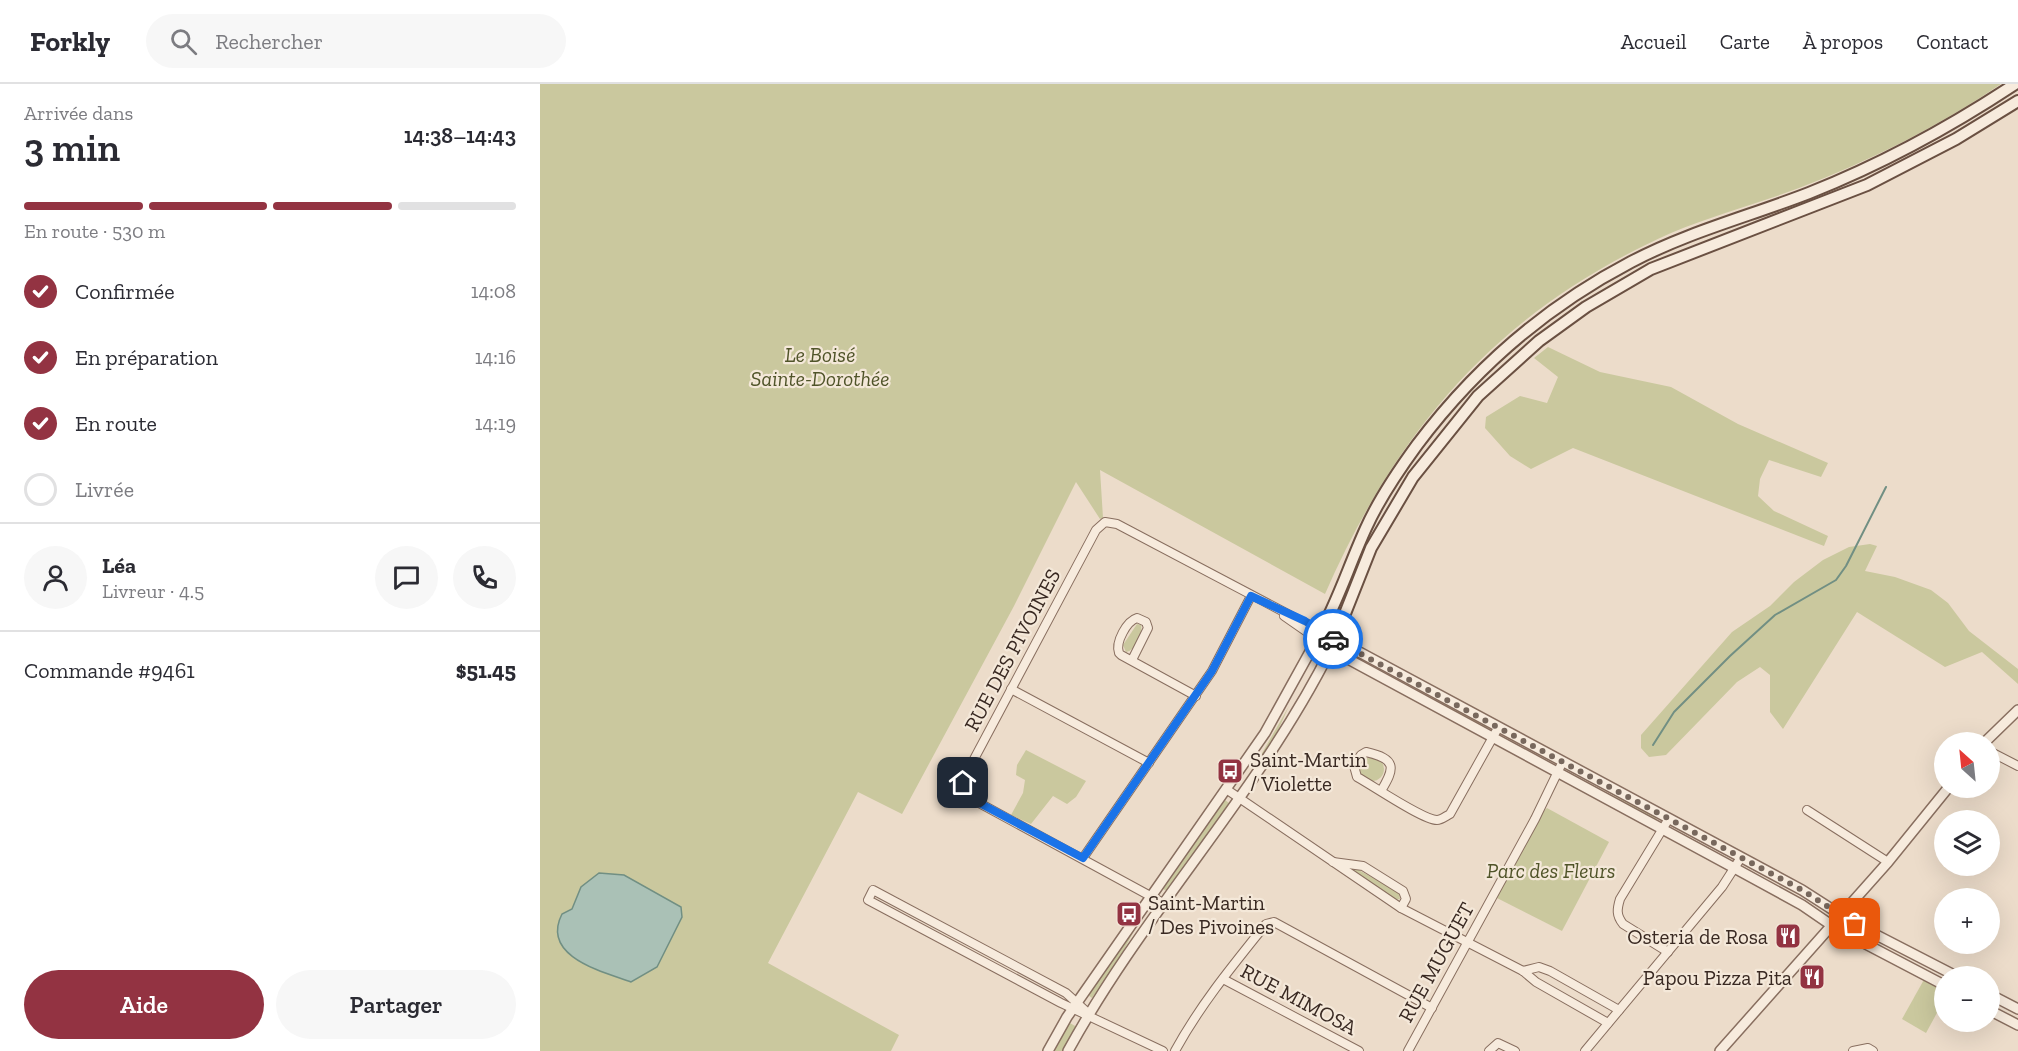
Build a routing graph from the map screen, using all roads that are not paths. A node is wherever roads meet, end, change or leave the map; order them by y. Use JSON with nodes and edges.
{"nodes":[{"id":1,"x":2015,"y":84,"type":"edge"},
{"id":2,"x":2018,"y":101,"type":"edge"},
{"id":3,"x":1251,"y":596,"type":"junction"},
{"id":4,"x":1320,"y":636,"type":"junction"},
{"id":5,"x":1333,"y":645,"type":"junction"},
{"id":6,"x":1132,"y":660,"type":"junction"},
{"id":7,"x":1011,"y":689,"type":"junction"},
{"id":8,"x":1196,"y":696,"type":"junction"},
{"id":9,"x":2018,"y":710,"type":"edge"},
{"id":10,"x":1995,"y":732,"type":"edge"},
{"id":11,"x":1496,"y":733,"type":"junction"},
{"id":12,"x":2000,"y":757,"type":"edge"},
{"id":13,"x":1149,"y":763,"type":"junction"},
{"id":14,"x":2018,"y":766,"type":"edge"},
{"id":15,"x":1559,"y":767,"type":"junction"},
{"id":16,"x":1226,"y":789,"type":"junction"},
{"id":17,"x":1381,"y":791,"type":"junction"},
{"id":18,"x":1240,"y":798,"type":"junction"},
{"id":19,"x":1940,"y":798,"type":"edge"},
{"id":20,"x":1807,"y":810,"type":"dead end"},
{"id":21,"x":1668,"y":820,"type":"junction"},
{"id":22,"x":1663,"y":829,"type":"junction"},
{"id":23,"x":1083,"y":858,"type":"junction"},
{"id":24,"x":1740,"y":859,"type":"junction"},
{"id":25,"x":1333,"y":862,"type":"junction"},
{"id":26,"x":1888,"y":862,"type":"junction"},
{"id":27,"x":1735,"y":868,"type":"junction"},
{"id":28,"x":1151,"y":895,"type":"junction"},
{"id":29,"x":1165,"y":904,"type":"junction"},
{"id":30,"x":1401,"y":909,"type":"junction"},
{"id":31,"x":1841,"y":915,"type":"junction"},
{"id":32,"x":1832,"y":925,"type":"junction"},
{"id":33,"x":1467,"y":944,"type":"junction"},
{"id":34,"x":1899,"y":947,"type":"junction"},
{"id":35,"x":1668,"y":952,"type":"junction"},
{"id":36,"x":1922,"y":957,"type":"junction"},
{"id":37,"x":1892,"y":958,"type":"junction"},
{"id":38,"x":1938,"y":966,"type":"edge"},
{"id":39,"x":1915,"y":969,"type":"junction"},
{"id":40,"x":1523,"y":971,"type":"junction"},
{"id":41,"x":1222,"y":979,"type":"junction"},
{"id":42,"x":1934,"y":979,"type":"edge"},
{"id":43,"x":2000,"y":1000,"type":"edge"},
{"id":44,"x":1075,"y":1005,"type":"junction"},
{"id":45,"x":1432,"y":1008,"type":"junction"},
{"id":46,"x":2018,"y":1009,"type":"edge"},
{"id":47,"x":1619,"y":1010,"type":"junction"},
{"id":48,"x":1089,"y":1014,"type":"junction"},
{"id":49,"x":2000,"y":1016,"type":"edge"},
{"id":50,"x":1608,"y":1023,"type":"junction"},
{"id":51,"x":2018,"y":1025,"type":"edge"},
{"id":52,"x":1048,"y":1051,"type":"edge"},
{"id":53,"x":1068,"y":1051,"type":"edge"},
{"id":54,"x":1163,"y":1051,"type":"edge"},
{"id":55,"x":1175,"y":1051,"type":"edge"},
{"id":56,"x":1359,"y":1051,"type":"edge"},
{"id":57,"x":1408,"y":1051,"type":"edge"},
{"id":58,"x":1489,"y":1051,"type":"edge"},
{"id":59,"x":1515,"y":1051,"type":"edge"},
{"id":60,"x":1585,"y":1051,"type":"edge"},
{"id":61,"x":1720,"y":1051,"type":"edge"},
{"id":62,"x":1853,"y":1051,"type":"edge"},
{"id":63,"x":1873,"y":1051,"type":"edge"}],
"edges":[{"from":1,"to":4,"type":"main road"},
{"from":2,"to":5,"type":"main road"},
{"from":3,"to":4,"type":"street","name":"RUE DES PIVOINES"},
{"from":3,"to":7,"type":"street","name":"RUE DES PIVOINES"},
{"from":3,"to":8,"type":"street"},
{"from":4,"to":5,"type":"street"},
{"from":4,"to":16,"type":"street"},
{"from":5,"to":11,"type":"street"},
{"from":5,"to":18,"type":"street"},
{"from":6,"to":6,"type":"street"},
{"from":6,"to":8,"type":"street"},
{"from":7,"to":13,"type":"street"},
{"from":7,"to":23,"type":"street","name":"RUE DES PIVOINES"},
{"from":8,"to":13,"type":"street"},
{"from":9,"to":10,"type":"street"},
{"from":11,"to":15,"type":"street"},
{"from":11,"to":17,"type":"street"},
{"from":12,"to":14,"type":"street"},
{"from":13,"to":23,"type":"street"},
{"from":15,"to":21,"type":"street"},
{"from":15,"to":22,"type":"street"},
{"from":15,"to":33,"type":"street","name":"RUE MUGUET"},
{"from":16,"to":18,"type":"street"},
{"from":16,"to":28,"type":"street"},
{"from":17,"to":17,"type":"street"},
{"from":18,"to":25,"type":"street"},
{"from":18,"to":29,"type":"street"},
{"from":19,"to":26,"type":"street"},
{"from":20,"to":26,"type":"street"},
{"from":21,"to":22,"type":"street"},
{"from":21,"to":24,"type":"street"},
{"from":22,"to":27,"type":"street"},
{"from":22,"to":35,"type":"street"},
{"from":23,"to":28,"type":"street","name":"RUE DES PIVOINES"},
{"from":24,"to":27,"type":"street"},
{"from":24,"to":31,"type":"street"},
{"from":25,"to":30,"type":"street"},
{"from":25,"to":30,"type":"street"},
{"from":26,"to":31,"type":"street"},
{"from":27,"to":32,"type":"street"},
{"from":27,"to":35,"type":"street"},
{"from":28,"to":29,"type":"street","name":"RUE DES PIVOINES"},
{"from":28,"to":44,"type":"street"},
{"from":29,"to":48,"type":"street"},
{"from":30,"to":33,"type":"street"},
{"from":31,"to":32,"type":"street"},
{"from":31,"to":34,"type":"street"},
{"from":32,"to":37,"type":"street"},
{"from":32,"to":61,"type":"street"},
{"from":33,"to":40,"type":"street"},
{"from":33,"to":45,"type":"street","name":"RUE MUGUET"},
{"from":34,"to":36,"type":"street"},
{"from":34,"to":37,"type":"street"},
{"from":35,"to":47,"type":"street"},
{"from":36,"to":38,"type":"street"},
{"from":36,"to":39,"type":"street"},
{"from":37,"to":39,"type":"street"},
{"from":39,"to":42,"type":"street"},
{"from":40,"to":47,"type":"street"},
{"from":40,"to":50,"type":"street"},
{"from":41,"to":45,"type":"street"},
{"from":41,"to":55,"type":"street"},
{"from":41,"to":56,"type":"street","name":"RUE MIMOSA"},
{"from":43,"to":46,"type":"street"},
{"from":44,"to":44,"type":"street"},
{"from":44,"to":48,"type":"street"},
{"from":44,"to":52,"type":"street"},
{"from":45,"to":57,"type":"street","name":"RUE MUGUET"},
{"from":47,"to":50,"type":"street"},
{"from":48,"to":53,"type":"street"},
{"from":48,"to":54,"type":"street"},
{"from":49,"to":51,"type":"street"},
{"from":50,"to":60,"type":"street"},
{"from":58,"to":59,"type":"street"},
{"from":62,"to":63,"type":"street"}]}
